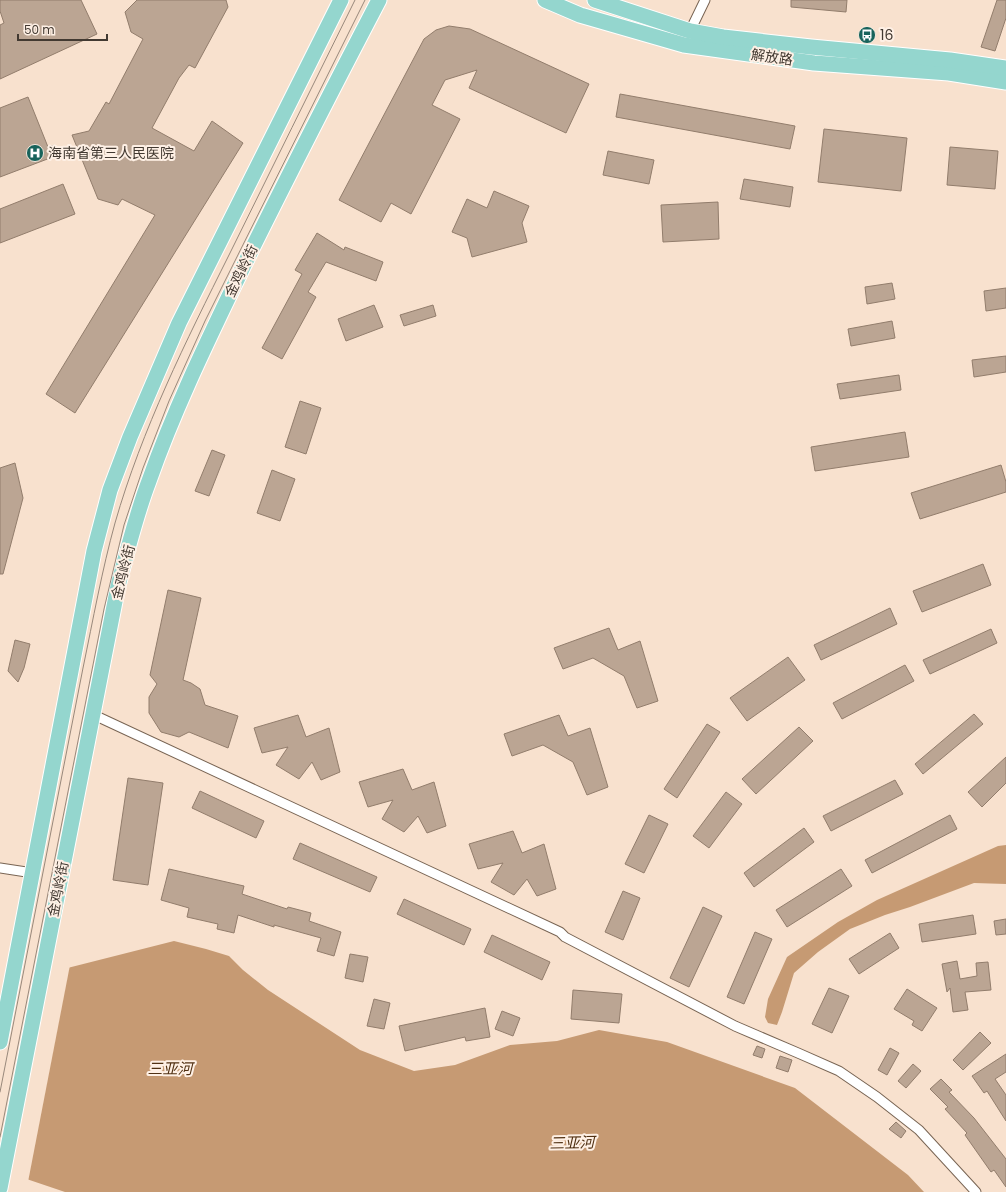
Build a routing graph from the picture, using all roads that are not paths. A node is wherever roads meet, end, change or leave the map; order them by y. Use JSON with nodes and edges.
{"nodes":[{"id":1,"x":341,"y":0,"type":"edge"},
{"id":2,"x":379,"y":0,"type":"edge"},
{"id":3,"x":545,"y":0,"type":"edge"},
{"id":4,"x":595,"y":0,"type":"edge"},
{"id":5,"x":705,"y":0,"type":"edge"},
{"id":6,"x":690,"y":31,"type":"junction"},
{"id":7,"x":1006,"y":68,"type":"edge"},
{"id":8,"x":1006,"y":82,"type":"edge"},
{"id":9,"x":94,"y":715,"type":"junction"},
{"id":10,"x":0,"y":868,"type":"edge"},
{"id":11,"x":32,"y":873,"type":"junction"},
{"id":12,"x":0,"y":1042,"type":"edge"},
{"id":13,"x":0,"y":1188,"type":"edge"},
{"id":14,"x":976,"y":1192,"type":"edge"}],
"edges":[{"from":1,"to":11,"type":"main road","name":"金鸡岭街"},
{"from":2,"to":9,"type":"main road","name":"金鸡岭街"},
{"from":3,"to":8,"type":"main road","name":"解放路"},
{"from":4,"to":6,"type":"main road","name":"解放路"},
{"from":5,"to":6,"type":"street"},
{"from":6,"to":7,"type":"main road","name":"解放路"},
{"from":9,"to":13,"type":"main road","name":"金鸡岭街"},
{"from":9,"to":14,"type":"street"},
{"from":10,"to":11,"type":"street"},
{"from":11,"to":12,"type":"main road","name":"金鸡岭街"}]}
